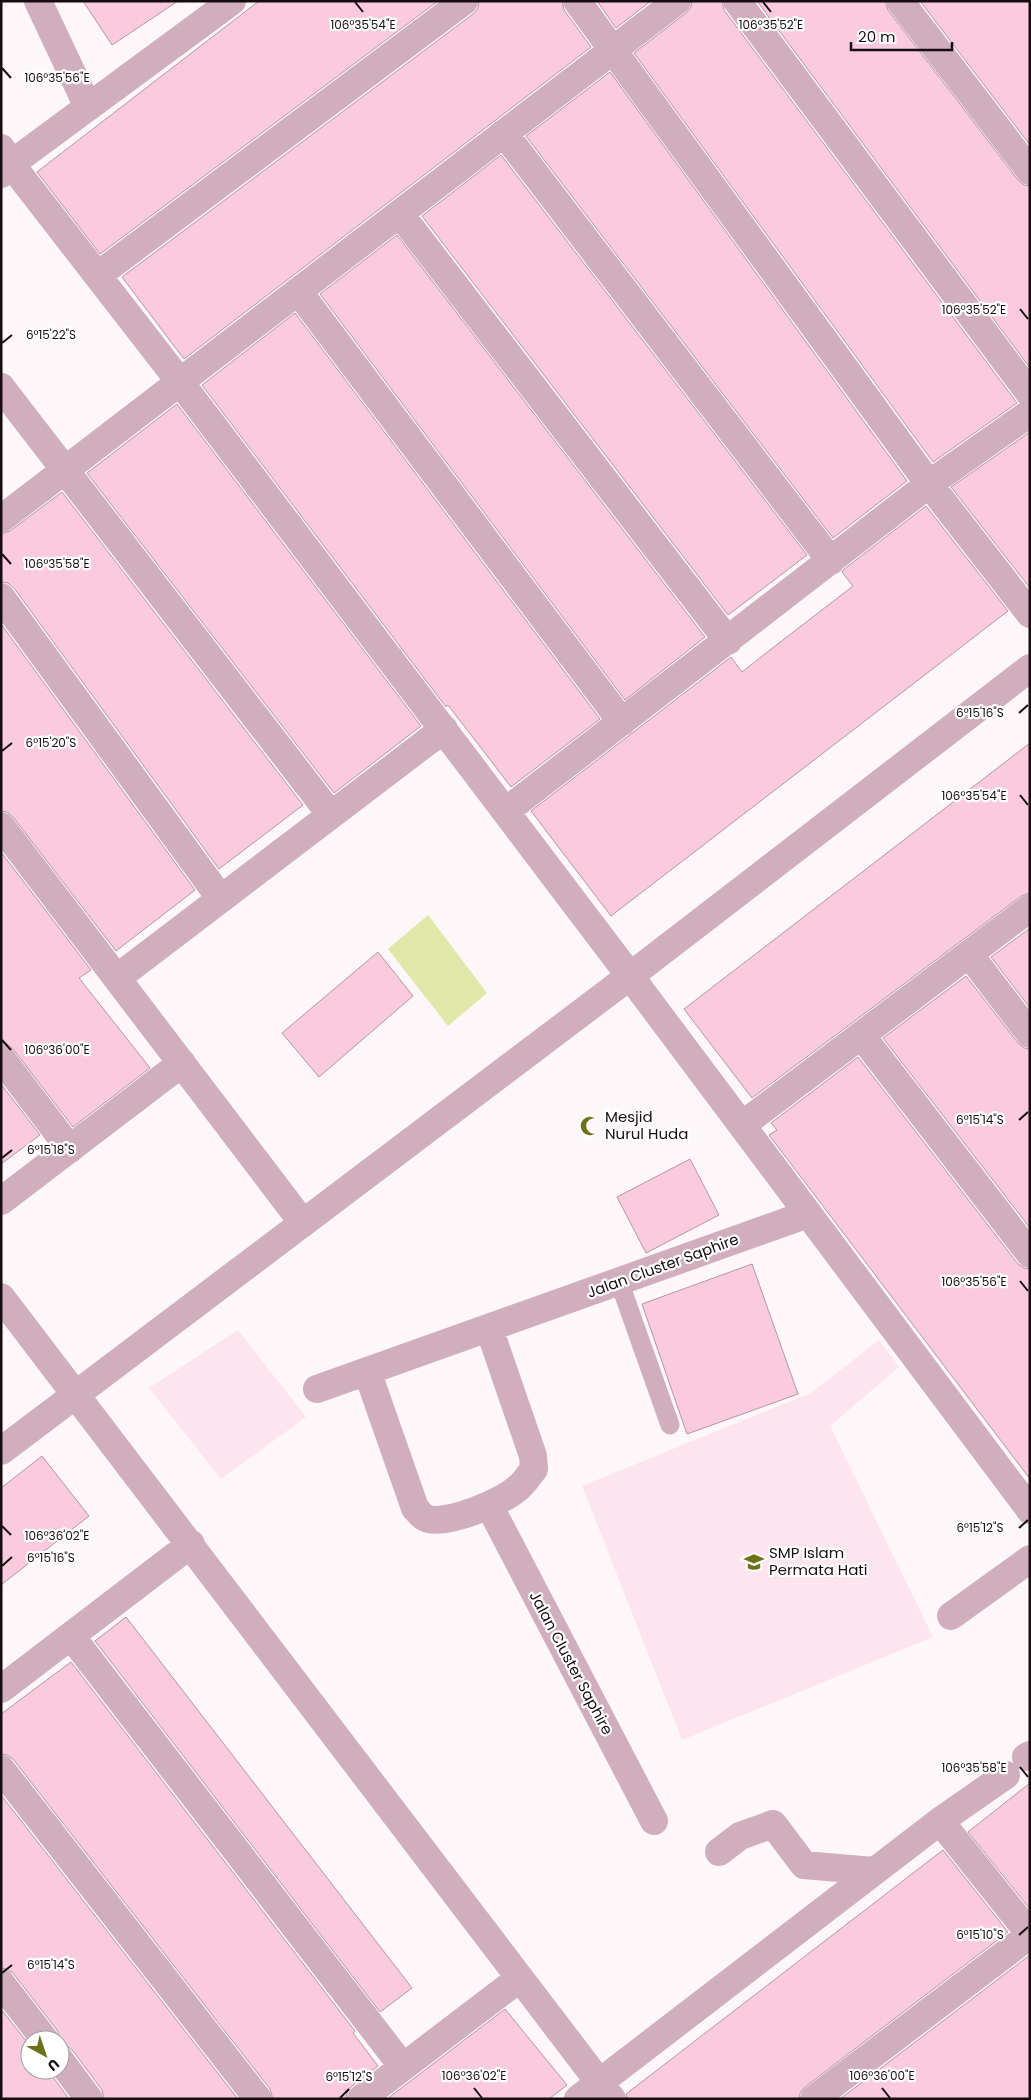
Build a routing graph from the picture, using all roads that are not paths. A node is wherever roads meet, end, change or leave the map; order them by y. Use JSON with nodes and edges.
{"nodes":[{"id":1,"x":38,"y":1,"type":"edge"},
{"id":2,"x":232,"y":1,"type":"edge"},
{"id":3,"x":464,"y":1,"type":"edge"},
{"id":4,"x":577,"y":1,"type":"edge"},
{"id":5,"x":677,"y":1,"type":"edge"},
{"id":6,"x":737,"y":1,"type":"edge"},
{"id":7,"x":900,"y":1,"type":"edge"},
{"id":8,"x":613,"y":50,"type":"junction"},
{"id":9,"x":88,"y":107,"type":"junction"},
{"id":10,"x":504,"y":133,"type":"junction"},
{"id":11,"x":4,"y":162,"type":"edge"},
{"id":12,"x":1030,"y":171,"type":"edge"},
{"id":13,"x":400,"y":214,"type":"junction"},
{"id":14,"x":98,"y":275,"type":"junction"},
{"id":15,"x":298,"y":291,"type":"junction"},
{"id":16,"x":180,"y":382,"type":"junction"},
{"id":17,"x":1,"y":387,"type":"edge"},
{"id":18,"x":1030,"y":394,"type":"edge"},
{"id":19,"x":1030,"y":413,"type":"edge"},
{"id":20,"x":66,"y":470,"type":"junction"},
{"id":21,"x":930,"y":484,"type":"junction"},
{"id":22,"x":1,"y":519,"type":"edge"},
{"id":23,"x":831,"y":561,"type":"junction"},
{"id":24,"x":1,"y":597,"type":"edge"},
{"id":25,"x":1030,"y":614,"type":"edge"},
{"id":26,"x":728,"y":641,"type":"junction"},
{"id":27,"x":1030,"y":668,"type":"edge"},
{"id":28,"x":622,"y":722,"type":"junction"},
{"id":29,"x":444,"y":729,"type":"junction"},
{"id":30,"x":506,"y":811,"type":"junction"},
{"id":31,"x":331,"y":815,"type":"junction"},
{"id":32,"x":1,"y":826,"type":"edge"},
{"id":33,"x":221,"y":899,"type":"junction"},
{"id":34,"x":1030,"y":908,"type":"edge"},
{"id":35,"x":969,"y":954,"type":"junction"},
{"id":36,"x":630,"y":976,"type":"junction"},
{"id":37,"x":117,"y":978,"type":"junction"},
{"id":38,"x":1030,"y":1034,"type":"edge"},
{"id":39,"x":861,"y":1035,"type":"junction"},
{"id":40,"x":1,"y":1058,"type":"edge"},
{"id":41,"x":182,"y":1063,"type":"junction"},
{"id":42,"x":742,"y":1125,"type":"junction"},
{"id":43,"x":70,"y":1149,"type":"junction"},
{"id":44,"x":1,"y":1201,"type":"edge"},
{"id":45,"x":808,"y":1214,"type":"junction"},
{"id":46,"x":303,"y":1222,"type":"junction"},
{"id":47,"x":1030,"y":1254,"type":"edge"},
{"id":48,"x":619,"y":1281,"type":"junction"},
{"id":49,"x":1,"y":1297,"type":"edge"},
{"id":50,"x":489,"y":1328,"type":"junction"},
{"id":51,"x":367,"y":1371,"type":"junction"},
{"id":52,"x":317,"y":1389,"type":"dead end"},
{"id":53,"x":77,"y":1394,"type":"junction"},
{"id":54,"x":670,"y":1425,"type":"dead end"},
{"id":55,"x":1,"y":1452,"type":"edge"},
{"id":56,"x":489,"y":1505,"type":"junction"},
{"id":57,"x":1030,"y":1510,"type":"edge"},
{"id":58,"x":191,"y":1544,"type":"junction"},
{"id":59,"x":1030,"y":1559,"type":"edge"},
{"id":60,"x":951,"y":1616,"type":"dead end"},
{"id":61,"x":71,"y":1636,"type":"junction"},
{"id":62,"x":1,"y":1689,"type":"edge"},
{"id":63,"x":1021,"y":1762,"type":"edge"},
{"id":64,"x":1,"y":1769,"type":"edge"},
{"id":65,"x":654,"y":1821,"type":"dead end"},
{"id":66,"x":940,"y":1821,"type":"junction"},
{"id":67,"x":719,"y":1852,"type":"dead end"},
{"id":68,"x":874,"y":1872,"type":"junction"},
{"id":69,"x":1030,"y":1934,"type":"edge"},
{"id":70,"x":520,"y":1978,"type":"junction"},
{"id":71,"x":1,"y":1983,"type":"edge"},
{"id":72,"x":37,"y":2030,"type":"edge"},
{"id":73,"x":403,"y":2067,"type":"junction"},
{"id":74,"x":70,"y":2073,"type":"edge"},
{"id":75,"x":606,"y":2090,"type":"edge"},
{"id":76,"x":89,"y":2099,"type":"edge"},
{"id":77,"x":258,"y":2099,"type":"edge"},
{"id":78,"x":361,"y":2099,"type":"edge"},
{"id":79,"x":578,"y":2099,"type":"edge"},
{"id":80,"x":814,"y":2099,"type":"edge"}],
"edges":[{"from":1,"to":9,"type":"street"},
{"from":2,"to":9,"type":"street"},
{"from":3,"to":14,"type":"street"},
{"from":4,"to":8,"type":"street"},
{"from":5,"to":8,"type":"street"},
{"from":6,"to":18,"type":"street"},
{"from":7,"to":12,"type":"street"},
{"from":8,"to":10,"type":"street"},
{"from":8,"to":21,"type":"street"},
{"from":9,"to":11,"type":"street"},
{"from":10,"to":13,"type":"street"},
{"from":10,"to":23,"type":"street"},
{"from":11,"to":14,"type":"street"},
{"from":13,"to":15,"type":"street"},
{"from":13,"to":26,"type":"street"},
{"from":14,"to":16,"type":"street"},
{"from":15,"to":16,"type":"street"},
{"from":15,"to":28,"type":"street"},
{"from":16,"to":20,"type":"street"},
{"from":16,"to":29,"type":"street"},
{"from":17,"to":20,"type":"street"},
{"from":19,"to":21,"type":"street"},
{"from":20,"to":22,"type":"street"},
{"from":20,"to":31,"type":"street"},
{"from":21,"to":23,"type":"street"},
{"from":21,"to":25,"type":"street"},
{"from":23,"to":26,"type":"street"},
{"from":24,"to":33,"type":"street"},
{"from":26,"to":28,"type":"street"},
{"from":27,"to":36,"type":"street"},
{"from":28,"to":30,"type":"street"},
{"from":29,"to":30,"type":"street"},
{"from":29,"to":31,"type":"street"},
{"from":30,"to":36,"type":"street"},
{"from":31,"to":33,"type":"street"},
{"from":32,"to":37,"type":"street"},
{"from":33,"to":37,"type":"street"},
{"from":34,"to":35,"type":"street"},
{"from":35,"to":38,"type":"street"},
{"from":35,"to":39,"type":"street"},
{"from":36,"to":42,"type":"street"},
{"from":36,"to":46,"type":"street"},
{"from":37,"to":41,"type":"street"},
{"from":39,"to":42,"type":"street"},
{"from":39,"to":47,"type":"street"},
{"from":40,"to":43,"type":"street"},
{"from":41,"to":43,"type":"street"},
{"from":41,"to":46,"type":"street"},
{"from":42,"to":45,"type":"street"},
{"from":43,"to":44,"type":"street"},
{"from":45,"to":48,"type":"street","name":"Jalan Cluster Saphire"},
{"from":45,"to":57,"type":"street"},
{"from":46,"to":53,"type":"street"},
{"from":48,"to":50,"type":"street","name":"Jalan Cluster Saphire"},
{"from":48,"to":54,"type":"lane"},
{"from":49,"to":53,"type":"street"},
{"from":50,"to":51,"type":"street","name":"Jalan Cluster Saphire"},
{"from":50,"to":56,"type":"street"},
{"from":51,"to":52,"type":"street","name":"Jalan Cluster Saphire"},
{"from":51,"to":56,"type":"street"},
{"from":53,"to":55,"type":"street"},
{"from":53,"to":58,"type":"street"},
{"from":56,"to":65,"type":"street","name":"Jalan Cluster Saphire"},
{"from":58,"to":61,"type":"street"},
{"from":58,"to":70,"type":"street"},
{"from":59,"to":60,"type":"street"},
{"from":61,"to":62,"type":"street"},
{"from":61,"to":73,"type":"street"},
{"from":63,"to":66,"type":"street"},
{"from":64,"to":77,"type":"street"},
{"from":66,"to":68,"type":"street"},
{"from":66,"to":69,"type":"street"},
{"from":67,"to":68,"type":"street"},
{"from":68,"to":75,"type":"street"},
{"from":69,"to":80,"type":"street"},
{"from":70,"to":73,"type":"street"},
{"from":70,"to":75,"type":"street"},
{"from":71,"to":72,"type":"street"},
{"from":73,"to":78,"type":"street"},
{"from":74,"to":76,"type":"street"},
{"from":75,"to":79,"type":"street"}]}
